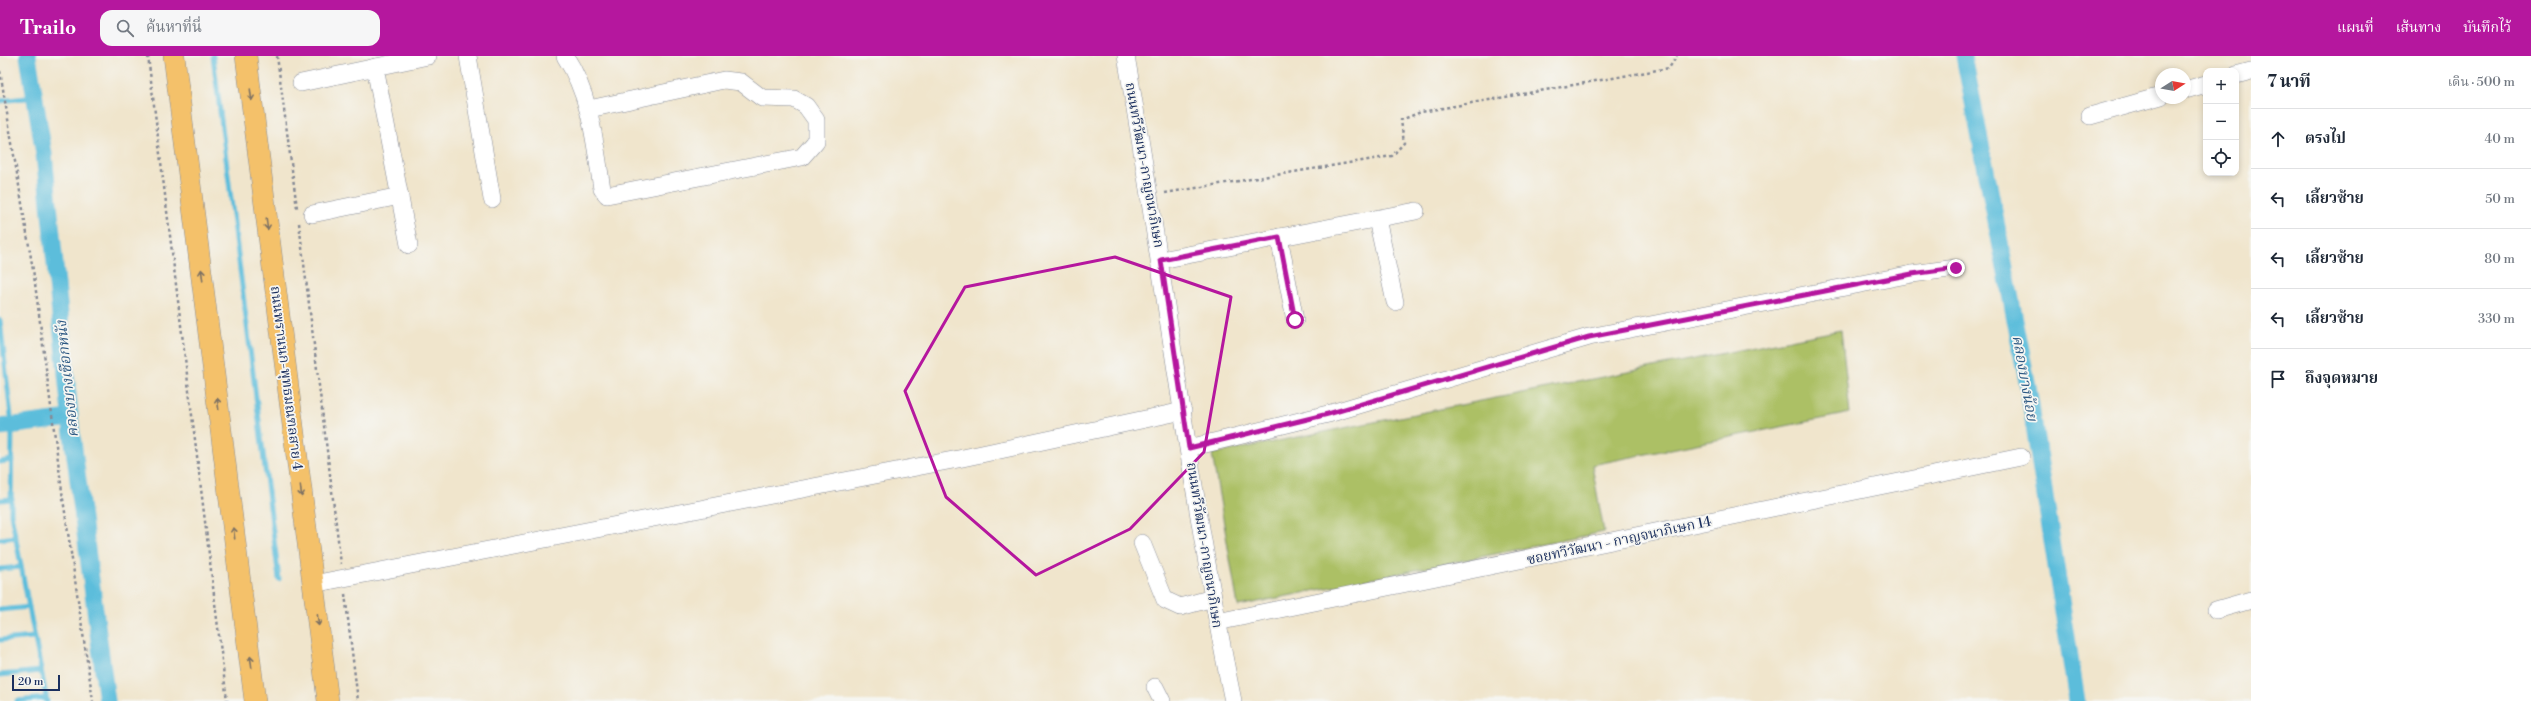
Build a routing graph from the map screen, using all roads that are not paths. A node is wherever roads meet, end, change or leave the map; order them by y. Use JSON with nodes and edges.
{"nodes":[{"id":1,"x":174,"y":56,"type":"edge"},
{"id":2,"x":246,"y":56,"type":"edge"},
{"id":3,"x":428,"y":56,"type":"edge"},
{"id":4,"x":468,"y":56,"type":"edge"},
{"id":5,"x":565,"y":56,"type":"edge"},
{"id":6,"x":1126,"y":56,"type":"edge"},
{"id":7,"x":375,"y":67,"type":"junction"},
{"id":8,"x":2251,"y":71,"type":"edge"},
{"id":9,"x":2239,"y":75,"type":"edge"},
{"id":10,"x":301,"y":83,"type":"dead end"},
{"id":11,"x":2203,"y":85,"type":"edge"},
{"id":12,"x":2191,"y":88,"type":"edge"},
{"id":13,"x":2155,"y":98,"type":"edge"},
{"id":14,"x":589,"y":109,"type":"junction"},
{"id":15,"x":2090,"y":116,"type":"dead end"},
{"id":16,"x":400,"y":196,"type":"junction"},
{"id":17,"x":492,"y":199,"type":"dead end"},
{"id":18,"x":1416,"y":211,"type":"dead end"},
{"id":19,"x":312,"y":214,"type":"dead end"},
{"id":20,"x":1378,"y":219,"type":"junction"},
{"id":21,"x":1279,"y":237,"type":"junction"},
{"id":22,"x":409,"y":245,"type":"dead end"},
{"id":23,"x":1161,"y":260,"type":"junction"},
{"id":24,"x":1956,"y":268,"type":"dead end"},
{"id":25,"x":1395,"y":302,"type":"dead end"},
{"id":26,"x":1295,"y":320,"type":"dead end"},
{"id":27,"x":1183,"y":411,"type":"junction"},
{"id":28,"x":1189,"y":448,"type":"junction"},
{"id":29,"x":2021,"y":457,"type":"dead end"},
{"id":30,"x":1142,"y":543,"type":"dead end"},
{"id":31,"x":313,"y":584,"type":"junction"},
{"id":32,"x":1213,"y":598,"type":"junction"},
{"id":33,"x":2251,"y":600,"type":"edge"},
{"id":34,"x":2216,"y":610,"type":"dead end"},
{"id":35,"x":1217,"y":622,"type":"junction"},
{"id":36,"x":256,"y":701,"type":"edge"},
{"id":37,"x":328,"y":701,"type":"edge"},
{"id":38,"x":1233,"y":701,"type":"edge"}],
"edges":[{"from":36,"to":1,"type":"main road","one_way":true},
{"from":2,"to":31,"type":"main road","name":"ถนนพรานนก-พุทธมณฑลสาย 4","one_way":true},
{"from":3,"to":7,"type":"street"},
{"from":4,"to":17,"type":"street"},
{"from":5,"to":14,"type":"street"},
{"from":6,"to":23,"type":"street","name":"ถนนทวีวัฒนา-กาญจนาภิเษก"},
{"from":7,"to":10,"type":"street"},
{"from":7,"to":16,"type":"street"},
{"from":8,"to":9,"type":"street"},
{"from":11,"to":12,"type":"street"},
{"from":13,"to":15,"type":"street"},
{"from":14,"to":14,"type":"street"},
{"from":16,"to":19,"type":"street"},
{"from":16,"to":22,"type":"street"},
{"from":18,"to":20,"type":"street"},
{"from":20,"to":21,"type":"street"},
{"from":20,"to":25,"type":"street"},
{"from":21,"to":23,"type":"street"},
{"from":21,"to":26,"type":"street"},
{"from":23,"to":27,"type":"street","name":"ถนนทวีวัฒนา-กาญจนาภิเษก"},
{"from":24,"to":28,"type":"street"},
{"from":27,"to":28,"type":"street","name":"ถนนทวีวัฒนา-กาญจนาภิเษก"},
{"from":27,"to":31,"type":"street"},
{"from":28,"to":32,"type":"street","name":"ถนนทวีวัฒนา-กาญจนาภิเษก"},
{"from":29,"to":35,"type":"street","name":"ซอยทวีวัฒนา - กาญจนาภิเษก 14"},
{"from":30,"to":32,"type":"street"},
{"from":31,"to":37,"type":"main road","name":"ถนนพรานนก-พุทธมณฑลสาย 4","one_way":true},
{"from":32,"to":35,"type":"street","name":"ถนนทวีวัฒนา-กาญจนาภิเษก"},
{"from":33,"to":34,"type":"street"},
{"from":35,"to":38,"type":"street","name":"ถนนทวีวัฒนา-กาญจนาภิเษก"}]}
